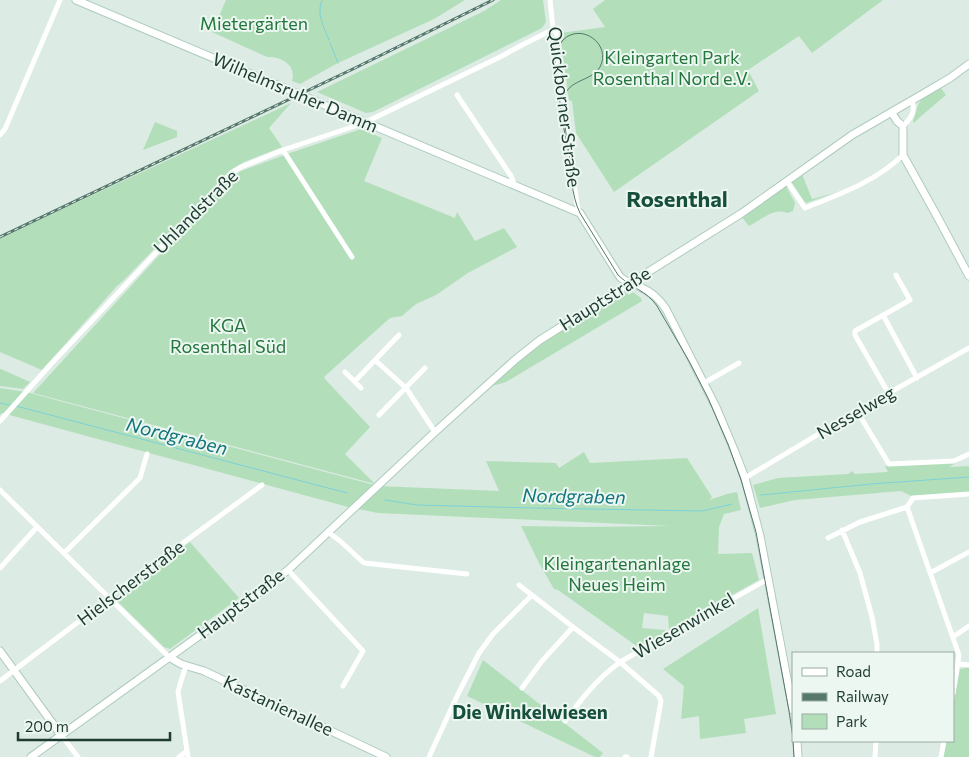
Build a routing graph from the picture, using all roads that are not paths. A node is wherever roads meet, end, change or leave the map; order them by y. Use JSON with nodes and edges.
{"nodes":[{"id":1,"x":60,"y":0,"type":"edge"},
{"id":2,"x":76,"y":0,"type":"edge"},
{"id":3,"x":550,"y":0,"type":"edge"},
{"id":4,"x":553,"y":28,"type":"junction"},
{"id":5,"x":969,"y":64,"type":"edge"},
{"id":6,"x":457,"y":95,"type":"dead end"},
{"id":7,"x":912,"y":101,"type":"junction"},
{"id":8,"x":892,"y":113,"type":"junction"},
{"id":9,"x":364,"y":123,"type":"junction"},
{"id":10,"x":903,"y":128,"type":"junction"},
{"id":11,"x":0,"y":135,"type":"edge"},
{"id":12,"x":283,"y":150,"type":"junction"},
{"id":13,"x":903,"y":155,"type":"junction"},
{"id":14,"x":787,"y":181,"type":"junction"},
{"id":15,"x":515,"y":186,"type":"junction"},
{"id":16,"x":580,"y":213,"type":"junction"},
{"id":17,"x":352,"y":257,"type":"dead end"},
{"id":18,"x":896,"y":276,"type":"dead end"},
{"id":19,"x":969,"y":276,"type":"edge"},
{"id":20,"x":630,"y":284,"type":"junction"},
{"id":21,"x":883,"y":315,"type":"junction"},
{"id":22,"x":398,"y":335,"type":"dead end"},
{"id":23,"x":969,"y":348,"type":"edge"},
{"id":24,"x":375,"y":360,"type":"junction"},
{"id":25,"x":739,"y":363,"type":"dead end"},
{"id":26,"x":425,"y":368,"type":"dead end"},
{"id":27,"x":345,"y":372,"type":"dead end"},
{"id":28,"x":917,"y":378,"type":"junction"},
{"id":29,"x":355,"y":381,"type":"junction"},
{"id":30,"x":704,"y":383,"type":"junction"},
{"id":31,"x":361,"y":388,"type":"dead end"},
{"id":32,"x":406,"y":388,"type":"junction"},
{"id":33,"x":889,"y":394,"type":"junction"},
{"id":34,"x":858,"y":411,"type":"junction"},
{"id":35,"x":380,"y":415,"type":"dead end"},
{"id":36,"x":0,"y":421,"type":"edge"},
{"id":37,"x":435,"y":432,"type":"junction"},
{"id":38,"x":147,"y":454,"type":"dead end"},
{"id":39,"x":969,"y":454,"type":"edge"},
{"id":40,"x":744,"y":478,"type":"junction"},
{"id":41,"x":262,"y":485,"type":"dead end"},
{"id":42,"x":0,"y":490,"type":"edge"},
{"id":43,"x":969,"y":494,"type":"edge"},
{"id":44,"x":907,"y":507,"type":"junction"},
{"id":45,"x":37,"y":527,"type":"junction"},
{"id":46,"x":842,"y":530,"type":"junction"},
{"id":47,"x":328,"y":532,"type":"junction"},
{"id":48,"x":828,"y":538,"type":"dead end"},
{"id":49,"x":969,"y":552,"type":"edge"},
{"id":50,"x":64,"y":554,"type":"junction"},
{"id":51,"x":0,"y":568,"type":"edge"},
{"id":52,"x":288,"y":570,"type":"junction"},
{"id":53,"x":930,"y":573,"type":"junction"},
{"id":54,"x":466,"y":574,"type":"dead end"},
{"id":55,"x":768,"y":579,"type":"junction"},
{"id":56,"x":519,"y":585,"type":"dead end"},
{"id":57,"x":531,"y":596,"type":"junction"},
{"id":58,"x":109,"y":598,"type":"junction"},
{"id":59,"x":969,"y":626,"type":"edge"},
{"id":60,"x":573,"y":627,"type":"junction"},
{"id":61,"x":953,"y":637,"type":"junction"},
{"id":62,"x":0,"y":651,"type":"edge"},
{"id":63,"x":877,"y":652,"type":"edge"},
{"id":64,"x":169,"y":657,"type":"junction"},
{"id":65,"x":620,"y":662,"type":"junction"},
{"id":66,"x":969,"y":665,"type":"edge"},
{"id":67,"x":186,"y":666,"type":"junction"},
{"id":68,"x":956,"y":668,"type":"edge"},
{"id":69,"x":14,"y":670,"type":"junction"},
{"id":70,"x":0,"y":680,"type":"edge"},
{"id":71,"x":790,"y":682,"type":"edge"},
{"id":72,"x":954,"y":684,"type":"edge"},
{"id":73,"x":343,"y":686,"type":"dead end"},
{"id":74,"x":522,"y":688,"type":"dead end"},
{"id":75,"x":792,"y":701,"type":"edge"},
{"id":76,"x":565,"y":721,"type":"dead end"},
{"id":77,"x":61,"y":735,"type":"junction"},
{"id":78,"x":797,"y":742,"type":"edge"},
{"id":79,"x":876,"y":742,"type":"edge"},
{"id":80,"x":944,"y":742,"type":"edge"},
{"id":81,"x":188,"y":754,"type":"edge"},
{"id":82,"x":31,"y":757,"type":"edge"},
{"id":83,"x":78,"y":757,"type":"edge"},
{"id":84,"x":179,"y":757,"type":"edge"},
{"id":85,"x":386,"y":757,"type":"edge"},
{"id":86,"x":429,"y":757,"type":"edge"},
{"id":87,"x":651,"y":757,"type":"edge"},
{"id":88,"x":798,"y":757,"type":"edge"},
{"id":89,"x":875,"y":757,"type":"edge"},
{"id":90,"x":941,"y":757,"type":"edge"}],
"edges":[{"from":1,"to":11,"type":"street"},
{"from":2,"to":9,"type":"main road","name":"Wilhelmsruher Damm"},
{"from":3,"to":4,"type":"street","name":"Quickborner Straße"},
{"from":4,"to":9,"type":"street","name":"Uhlandstraße"},
{"from":4,"to":16,"type":"street","name":"Quickborner Straße"},
{"from":5,"to":7,"type":"main road","name":"Hauptstraße"},
{"from":6,"to":15,"type":"street"},
{"from":7,"to":8,"type":"main road","name":"Hauptstraße"},
{"from":7,"to":10,"type":"street"},
{"from":8,"to":10,"type":"main road"},
{"from":8,"to":14,"type":"main road","name":"Hauptstraße"},
{"from":9,"to":12,"type":"street","name":"Uhlandstraße"},
{"from":9,"to":15,"type":"main road","name":"Wilhelmsruher Damm"},
{"from":10,"to":13,"type":"main road"},
{"from":12,"to":17,"type":"street"},
{"from":12,"to":36,"type":"street","name":"Uhlandstraße"},
{"from":13,"to":14,"type":"street"},
{"from":13,"to":19,"type":"main road"},
{"from":14,"to":20,"type":"main road","name":"Hauptstraße"},
{"from":15,"to":16,"type":"main road","name":"Wilhelmsruher Damm"},
{"from":16,"to":20,"type":"main road"},
{"from":18,"to":21,"type":"street"},
{"from":20,"to":30,"type":"main road"},
{"from":20,"to":37,"type":"main road","name":"Hauptstraße"},
{"from":21,"to":28,"type":"street"},
{"from":21,"to":33,"type":"street"},
{"from":22,"to":24,"type":"street"},
{"from":23,"to":28,"type":"street","name":"Nesselweg"},
{"from":24,"to":29,"type":"street"},
{"from":24,"to":32,"type":"street"},
{"from":25,"to":30,"type":"street"},
{"from":26,"to":32,"type":"street"},
{"from":27,"to":29,"type":"street"},
{"from":28,"to":33,"type":"street","name":"Nesselweg"},
{"from":29,"to":31,"type":"street"},
{"from":30,"to":40,"type":"main road"},
{"from":32,"to":35,"type":"street"},
{"from":32,"to":37,"type":"street"},
{"from":33,"to":34,"type":"street","name":"Nesselweg"},
{"from":34,"to":39,"type":"street"},
{"from":34,"to":40,"type":"street","name":"Nesselweg"},
{"from":37,"to":47,"type":"main road","name":"Hauptstraße"},
{"from":38,"to":50,"type":"street"},
{"from":40,"to":55,"type":"main road"},
{"from":41,"to":58,"type":"street","name":"Hielscherstraße"},
{"from":42,"to":45,"type":"street"},
{"from":43,"to":44,"type":"street"},
{"from":44,"to":46,"type":"street"},
{"from":44,"to":53,"type":"street"},
{"from":45,"to":50,"type":"street"},
{"from":45,"to":51,"type":"street"},
{"from":46,"to":48,"type":"street"},
{"from":46,"to":63,"type":"street"},
{"from":47,"to":52,"type":"main road","name":"Hauptstraße"},
{"from":47,"to":54,"type":"street"},
{"from":49,"to":53,"type":"street"},
{"from":50,"to":58,"type":"street"},
{"from":52,"to":64,"type":"main road","name":"Hauptstraße"},
{"from":52,"to":73,"type":"street"},
{"from":53,"to":61,"type":"street"},
{"from":55,"to":65,"type":"street","name":"Wiesenwinkel"},
{"from":55,"to":71,"type":"main road"},
{"from":56,"to":57,"type":"street"},
{"from":57,"to":60,"type":"street"},
{"from":57,"to":86,"type":"street"},
{"from":58,"to":64,"type":"street"},
{"from":58,"to":69,"type":"street","name":"Hielscherstraße"},
{"from":59,"to":61,"type":"street"},
{"from":60,"to":65,"type":"street"},
{"from":60,"to":74,"type":"street"},
{"from":61,"to":68,"type":"street"},
{"from":62,"to":69,"type":"main road"},
{"from":64,"to":67,"type":"main road","name":"Kastanienallee"},
{"from":64,"to":77,"type":"main road","name":"Hauptstraße"},
{"from":65,"to":76,"type":"street"},
{"from":65,"to":87,"type":"street","name":"Wiesenwinkel"},
{"from":66,"to":68,"type":"street"},
{"from":67,"to":81,"type":"street"},
{"from":67,"to":85,"type":"main road","name":"Kastanienallee"},
{"from":68,"to":72,"type":"street"},
{"from":69,"to":70,"type":"street","name":"Hielscherstraße"},
{"from":69,"to":77,"type":"main road"},
{"from":71,"to":75,"type":"main road"},
{"from":77,"to":82,"type":"main road","name":"Hauptstraße"},
{"from":77,"to":83,"type":"street"},
{"from":78,"to":88,"type":"main road"},
{"from":79,"to":89,"type":"street"},
{"from":80,"to":90,"type":"street"},
{"from":81,"to":84,"type":"street"}]}
